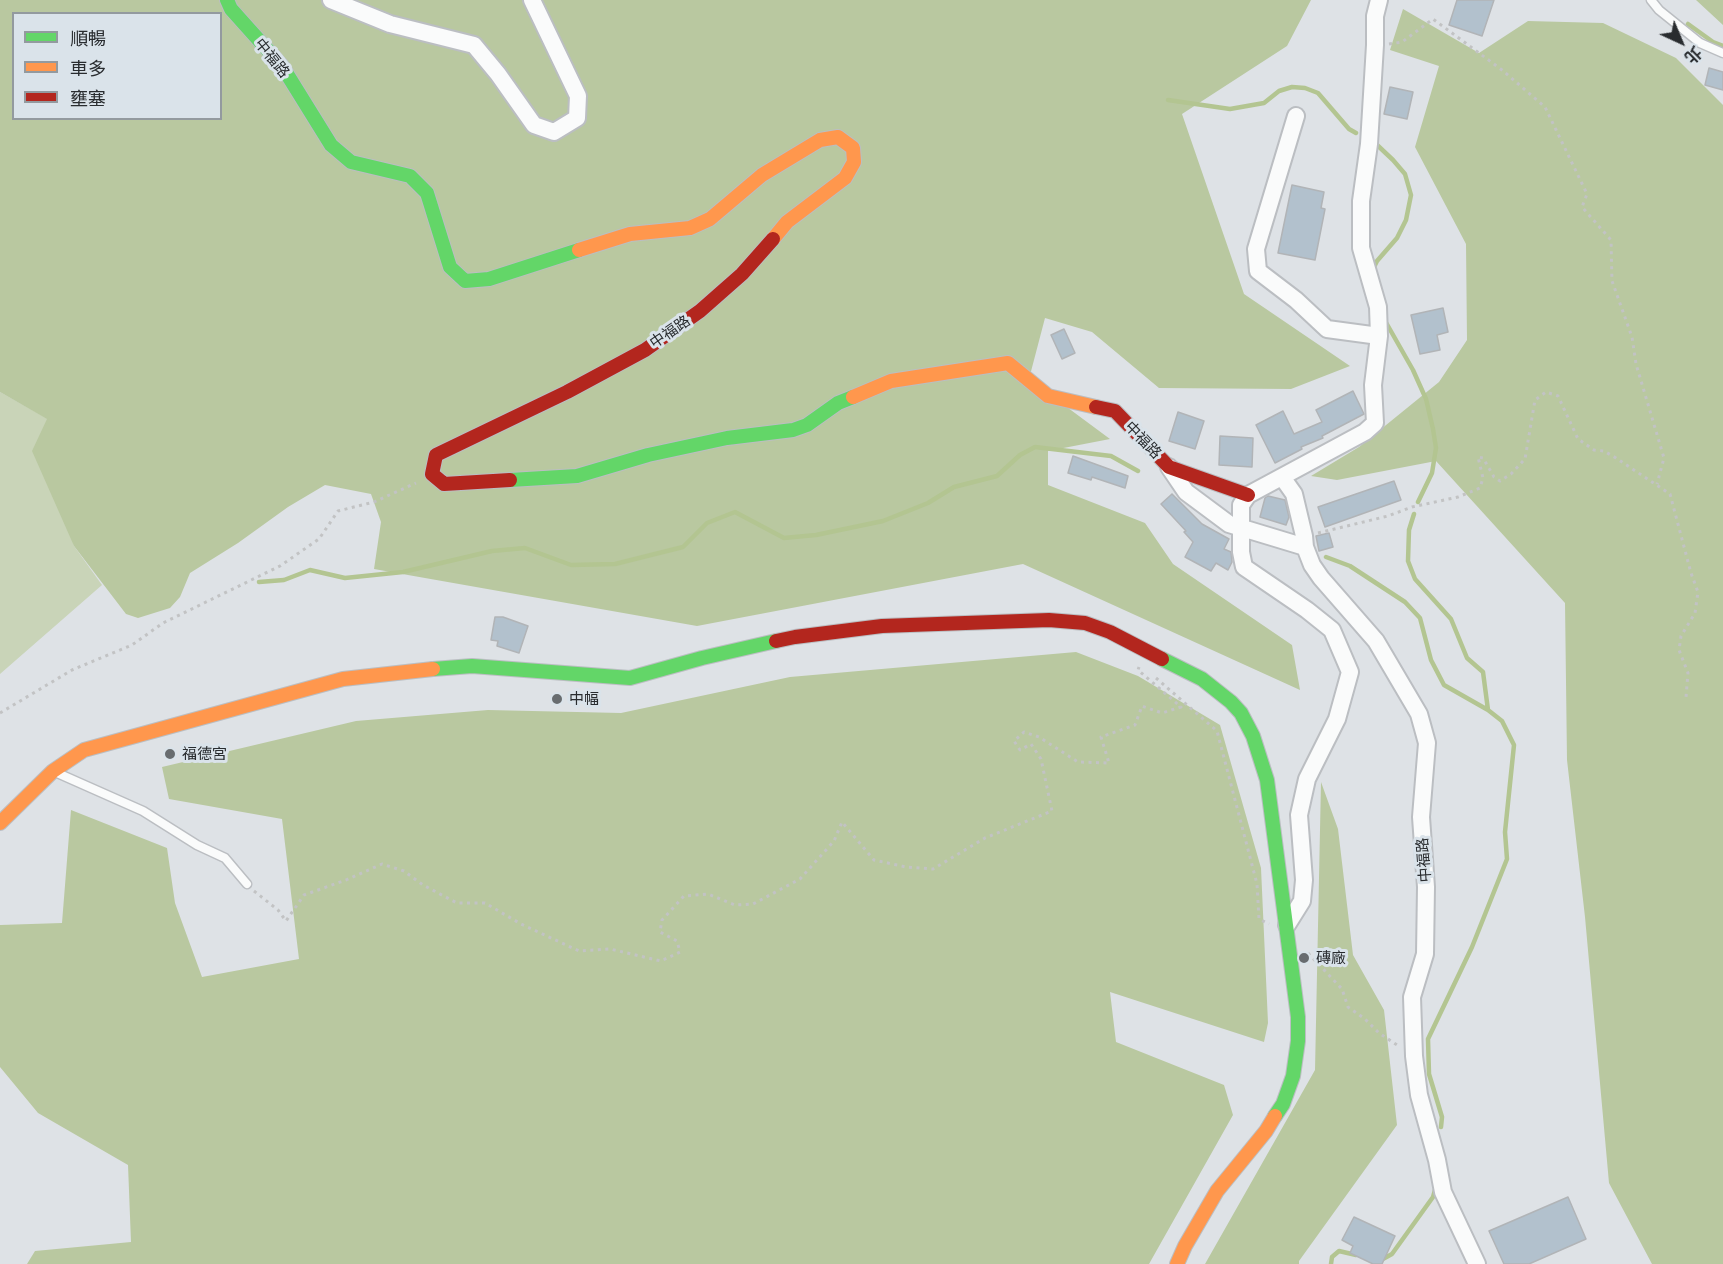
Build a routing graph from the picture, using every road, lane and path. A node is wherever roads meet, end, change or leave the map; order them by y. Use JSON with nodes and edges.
{"nodes":[{"id":1,"x":227,"y":0,"type":"edge"},
{"id":2,"x":331,"y":0,"type":"edge"},
{"id":3,"x":532,"y":0,"type":"edge"},
{"id":4,"x":1379,"y":0,"type":"edge"},
{"id":5,"x":1651,"y":0,"type":"edge"},
{"id":6,"x":1376,"y":45,"type":"junction"},
{"id":7,"x":1723,"y":53,"type":"edge"},
{"id":8,"x":1296,"y":116,"type":"dead end"},
{"id":9,"x":1379,"y":336,"type":"junction"},
{"id":10,"x":1169,"y":467,"type":"junction"},
{"id":11,"x":432,"y":474,"type":"junction"},
{"id":12,"x":1282,"y":477,"type":"junction"},
{"id":13,"x":1657,"y":484,"type":"junction"},
{"id":14,"x":1248,"y":495,"type":"junction"},
{"id":15,"x":1242,"y":527,"type":"junction"},
{"id":16,"x":1305,"y":542,"type":"junction"},
{"id":17,"x":1141,"y":664,"type":"dead end"},
{"id":18,"x":1149,"y":671,"type":"dead end"},
{"id":19,"x":1686,"y":697,"type":"dead end"},
{"id":20,"x":0,"y":713,"type":"edge"},
{"id":21,"x":53,"y":771,"type":"junction"},
{"id":22,"x":0,"y":823,"type":"edge"},
{"id":23,"x":247,"y":884,"type":"joint"},
{"id":24,"x":1287,"y":930,"type":"junction"},
{"id":25,"x":1414,"y":1056,"type":"junction"},
{"id":26,"x":1177,"y":1264,"type":"edge"},
{"id":27,"x":1477,"y":1264,"type":"edge"}],
"edges":[{"from":1,"to":11,"type":"street","name":"中福路"},
{"from":2,"to":3,"type":"street"},
{"from":4,"to":6,"type":"street"},
{"from":5,"to":7,"type":"lane"},
{"from":6,"to":9,"type":"street"},
{"from":6,"to":13,"type":"path"},
{"from":8,"to":9,"type":"street"},
{"from":9,"to":12,"type":"street"},
{"from":10,"to":11,"type":"street","name":"中福路"},
{"from":10,"to":14,"type":"street","name":"中福路"},
{"from":10,"to":15,"type":"street","name":"中福路"},
{"from":11,"to":20,"type":"path"},
{"from":12,"to":14,"type":"street"},
{"from":12,"to":16,"type":"street"},
{"from":13,"to":16,"type":"path"},
{"from":13,"to":19,"type":"path"},
{"from":14,"to":15,"type":"street"},
{"from":15,"to":16,"type":"street","name":"中福路"},
{"from":15,"to":24,"type":"street"},
{"from":16,"to":25,"type":"street","name":"中福路"},
{"from":17,"to":23,"type":"path"},
{"from":18,"to":24,"type":"path"},
{"from":21,"to":22,"type":"street"},
{"from":21,"to":23,"type":"lane"},
{"from":21,"to":24,"type":"street"},
{"from":24,"to":25,"type":"path"},
{"from":24,"to":26,"type":"street"},
{"from":25,"to":27,"type":"street","name":"中福路"}]}
